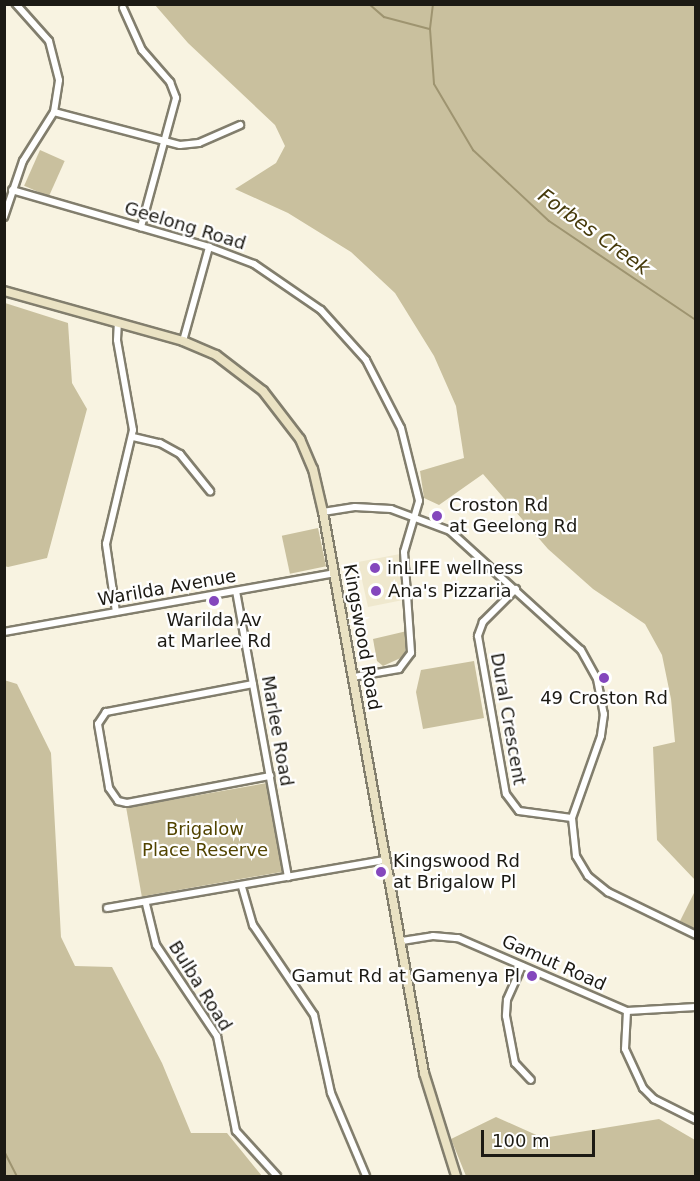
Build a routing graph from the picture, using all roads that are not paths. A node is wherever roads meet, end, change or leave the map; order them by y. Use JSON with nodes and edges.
{"nodes":[{"id":1,"x":16,"y":4,"type":"edge"},
{"id":2,"x":123,"y":8,"type":"dead end"},
{"id":3,"x":54,"y":112,"type":"junction"},
{"id":4,"x":240,"y":125,"type":"dead end"},
{"id":5,"x":164,"y":142,"type":"junction"},
{"id":6,"x":12,"y":190,"type":"junction"},
{"id":7,"x":4,"y":217,"type":"edge"},
{"id":8,"x":141,"y":227,"type":"junction"},
{"id":9,"x":209,"y":247,"type":"junction"},
{"id":10,"x":4,"y":291,"type":"edge"},
{"id":11,"x":118,"y":323,"type":"junction"},
{"id":12,"x":183,"y":341,"type":"junction"},
{"id":13,"x":133,"y":436,"type":"junction"},
{"id":14,"x":210,"y":491,"type":"dead end"},
{"id":15,"x":323,"y":512,"type":"junction"},
{"id":16,"x":416,"y":515,"type":"junction"},
{"id":17,"x":334,"y":573,"type":"junction"},
{"id":18,"x":516,"y":589,"type":"junction"},
{"id":19,"x":236,"y":591,"type":"junction"},
{"id":20,"x":116,"y":612,"type":"junction"},
{"id":21,"x":4,"y":632,"type":"edge"},
{"id":22,"x":353,"y":677,"type":"junction"},
{"id":23,"x":253,"y":684,"type":"junction"},
{"id":24,"x":270,"y":776,"type":"junction"},
{"id":25,"x":572,"y":818,"type":"junction"},
{"id":26,"x":386,"y":860,"type":"junction"},
{"id":27,"x":288,"y":878,"type":"junction"},
{"id":28,"x":242,"y":886,"type":"junction"},
{"id":29,"x":146,"y":904,"type":"junction"},
{"id":30,"x":107,"y":908,"type":"dead end"},
{"id":31,"x":696,"y":935,"type":"edge"},
{"id":32,"x":402,"y":941,"type":"junction"},
{"id":33,"x":522,"y":966,"type":"junction"},
{"id":34,"x":696,"y":1007,"type":"edge"},
{"id":35,"x":627,"y":1011,"type":"junction"},
{"id":36,"x":531,"y":1080,"type":"dead end"},
{"id":37,"x":696,"y":1120,"type":"edge"},
{"id":38,"x":277,"y":1176,"type":"edge"},
{"id":39,"x":366,"y":1176,"type":"edge"},
{"id":40,"x":456,"y":1176,"type":"edge"}],
"edges":[{"from":1,"to":3,"type":"street"},
{"from":2,"to":5,"type":"street"},
{"from":3,"to":5,"type":"street"},
{"from":3,"to":6,"type":"street"},
{"from":4,"to":5,"type":"street"},
{"from":5,"to":8,"type":"street"},
{"from":6,"to":7,"type":"street"},
{"from":6,"to":8,"type":"street","name":"Geelong Road"},
{"from":8,"to":9,"type":"street","name":"Geelong Road"},
{"from":9,"to":12,"type":"street"},
{"from":9,"to":16,"type":"street","name":"Geelong Road"},
{"from":10,"to":11,"type":"street","name":"Kingswood Road"},
{"from":11,"to":12,"type":"street","name":"Kingswood Road"},
{"from":11,"to":13,"type":"street"},
{"from":12,"to":15,"type":"street","name":"Kingswood Road"},
{"from":13,"to":14,"type":"street"},
{"from":13,"to":20,"type":"street"},
{"from":15,"to":16,"type":"street"},
{"from":15,"to":17,"type":"street","name":"Kingswood Road"},
{"from":16,"to":18,"type":"street"},
{"from":16,"to":22,"type":"street","name":"Geelong Road"},
{"from":17,"to":19,"type":"street","name":"Warilda Avenue"},
{"from":17,"to":22,"type":"street","name":"Kingswood Road"},
{"from":18,"to":25,"type":"street"},
{"from":18,"to":25,"type":"street","name":"Dural Crescent"},
{"from":19,"to":20,"type":"street","name":"Warilda Avenue"},
{"from":19,"to":23,"type":"street","name":"Marlee Road"},
{"from":20,"to":21,"type":"street","name":"Warilda Avenue"},
{"from":22,"to":26,"type":"street","name":"Kingswood Road"},
{"from":23,"to":24,"type":"street","name":"Marlee Road"},
{"from":23,"to":24,"type":"street"},
{"from":24,"to":27,"type":"street","name":"Marlee Road"},
{"from":25,"to":31,"type":"street"},
{"from":26,"to":27,"type":"street"},
{"from":26,"to":32,"type":"street","name":"Kingswood Road"},
{"from":27,"to":28,"type":"street"},
{"from":28,"to":29,"type":"street"},
{"from":28,"to":39,"type":"street"},
{"from":29,"to":30,"type":"street"},
{"from":29,"to":38,"type":"street","name":"Bulba Road"},
{"from":32,"to":33,"type":"street","name":"Gamut Road"},
{"from":32,"to":40,"type":"street","name":"Kingswood Road"},
{"from":33,"to":35,"type":"street","name":"Gamut Road"},
{"from":33,"to":36,"type":"street"},
{"from":34,"to":35,"type":"street","name":"Gamut Road"},
{"from":35,"to":37,"type":"street"}]}
